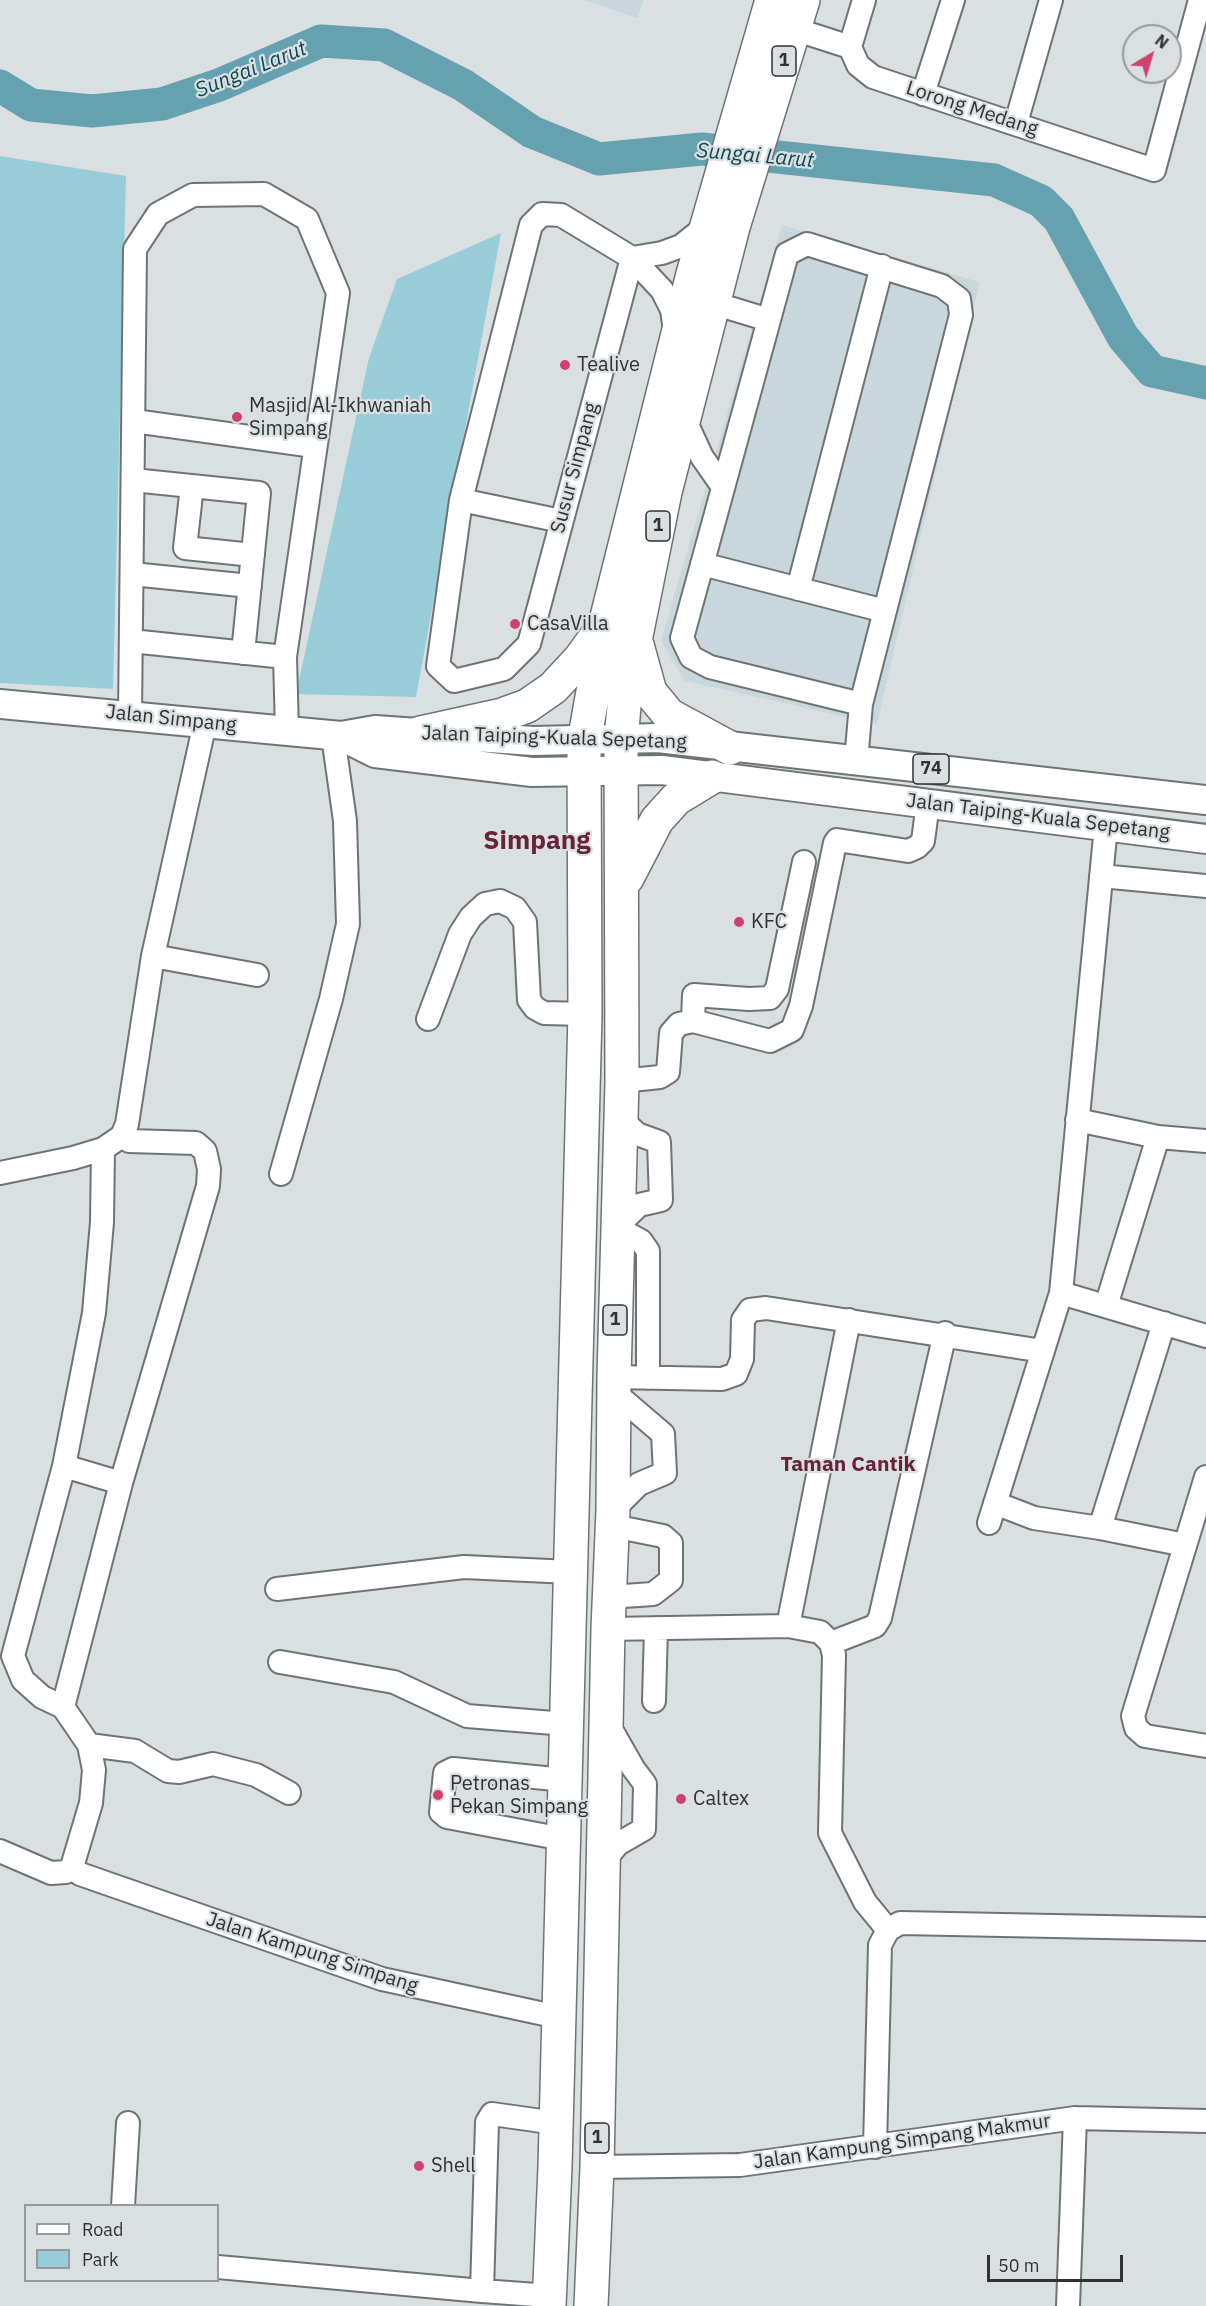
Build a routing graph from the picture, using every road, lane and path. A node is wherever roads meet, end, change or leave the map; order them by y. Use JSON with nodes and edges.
{"nodes":[{"id":1,"x":772,"y":0,"type":"edge"},
{"id":2,"x":864,"y":0,"type":"edge"},
{"id":3,"x":953,"y":0,"type":"edge"},
{"id":4,"x":1051,"y":0,"type":"edge"},
{"id":5,"x":1200,"y":0,"type":"edge"},
{"id":6,"x":798,"y":14,"type":"edge"},
{"id":7,"x":850,"y":47,"type":"junction"},
{"id":8,"x":923,"y":94,"type":"junction"},
{"id":9,"x":752,"y":116,"type":"junction"},
{"id":10,"x":1016,"y":123,"type":"junction"},
{"id":11,"x":718,"y":212,"type":"junction"},
{"id":12,"x":632,"y":258,"type":"junction"},
{"id":13,"x":882,"y":267,"type":"junction"},
{"id":14,"x":713,"y":303,"type":"junction"},
{"id":15,"x":769,"y":320,"type":"junction"},
{"id":16,"x":676,"y":342,"type":"junction"},
{"id":17,"x":684,"y":418,"type":"junction"},
{"id":18,"x":134,"y":421,"type":"junction"},
{"id":19,"x":314,"y":446,"type":"junction"},
{"id":20,"x":133,"y":480,"type":"junction"},
{"id":21,"x":192,"y":486,"type":"junction"},
{"id":22,"x":723,"y":488,"type":"junction"},
{"id":23,"x":461,"y":500,"type":"junction"},
{"id":24,"x":561,"y":521,"type":"junction"},
{"id":25,"x":253,"y":555,"type":"junction"},
{"id":26,"x":702,"y":564,"type":"junction"},
{"id":27,"x":132,"y":574,"type":"junction"},
{"id":28,"x":250,"y":586,"type":"junction"},
{"id":29,"x":798,"y":589,"type":"junction"},
{"id":30,"x":885,"y":611,"type":"junction"},
{"id":31,"x":620,"y":630,"type":"junction"},
{"id":32,"x":131,"y":641,"type":"junction"},
{"id":33,"x":243,"y":652,"type":"junction"},
{"id":34,"x":285,"y":657,"type":"junction"},
{"id":35,"x":0,"y":704,"type":"edge"},
{"id":36,"x":861,"y":704,"type":"junction"},
{"id":37,"x":130,"y":715,"type":"junction"},
{"id":38,"x":205,"y":723,"type":"junction"},
{"id":39,"x":287,"y":731,"type":"junction"},
{"id":40,"x":420,"y":733,"type":"junction"},
{"id":41,"x":337,"y":736,"type":"junction"},
{"id":42,"x":621,"y":739,"type":"junction"},
{"id":43,"x":730,"y":748,"type":"junction"},
{"id":44,"x":583,"y":757,"type":"junction"},
{"id":45,"x":856,"y":761,"type":"junction"},
{"id":46,"x":622,"y":772,"type":"junction"},
{"id":47,"x":712,"y":777,"type":"junction"},
{"id":48,"x":1206,"y":800,"type":"edge"},
{"id":49,"x":928,"y":803,"type":"junction"},
{"id":50,"x":1106,"y":826,"type":"junction"},
{"id":51,"x":1206,"y":839,"type":"edge"},
{"id":52,"x":804,"y":862,"type":"dead end"},
{"id":53,"x":1101,"y":876,"type":"junction"},
{"id":54,"x":1206,"y":885,"type":"edge"},
{"id":55,"x":622,"y":889,"type":"junction"},
{"id":56,"x":153,"y":956,"type":"junction"},
{"id":57,"x":256,"y":975,"type":"dead end"},
{"id":58,"x":585,"y":1014,"type":"junction"},
{"id":59,"x":428,"y":1019,"type":"dead end"},
{"id":60,"x":693,"y":1021,"type":"junction"},
{"id":61,"x":622,"y":1080,"type":"junction"},
{"id":62,"x":619,"y":1118,"type":"junction"},
{"id":63,"x":1077,"y":1120,"type":"junction"},
{"id":64,"x":122,"y":1136,"type":"junction"},
{"id":65,"x":1158,"y":1137,"type":"junction"},
{"id":66,"x":1206,"y":1141,"type":"edge"},
{"id":67,"x":103,"y":1149,"type":"junction"},
{"id":68,"x":0,"y":1173,"type":"edge"},
{"id":69,"x":281,"y":1174,"type":"dead end"},
{"id":70,"x":617,"y":1230,"type":"junction"},
{"id":71,"x":1061,"y":1293,"type":"junction"},
{"id":72,"x":1106,"y":1306,"type":"junction"},
{"id":73,"x":849,"y":1320,"type":"junction"},
{"id":74,"x":1164,"y":1323,"type":"junction"},
{"id":75,"x":945,"y":1334,"type":"junction"},
{"id":76,"x":1206,"y":1336,"type":"edge"},
{"id":77,"x":1043,"y":1351,"type":"junction"},
{"id":78,"x":648,"y":1378,"type":"junction"},
{"id":79,"x":614,"y":1385,"type":"junction"},
{"id":80,"x":64,"y":1466,"type":"junction"},
{"id":81,"x":1206,"y":1477,"type":"edge"},
{"id":82,"x":121,"y":1483,"type":"junction"},
{"id":83,"x":613,"y":1518,"type":"junction"},
{"id":84,"x":1100,"y":1528,"type":"junction"},
{"id":85,"x":1185,"y":1545,"type":"junction"},
{"id":86,"x":570,"y":1572,"type":"junction"},
{"id":87,"x":277,"y":1589,"type":"dead end"},
{"id":88,"x":609,"y":1613,"type":"junction"},
{"id":89,"x":788,"y":1626,"type":"junction"},
{"id":90,"x":656,"y":1628,"type":"junction"},
{"id":91,"x":831,"y":1643,"type":"junction"},
{"id":92,"x":280,"y":1662,"type":"dead end"},
{"id":93,"x":654,"y":1701,"type":"dead end"},
{"id":94,"x":63,"y":1707,"type":"junction"},
{"id":95,"x":566,"y":1724,"type":"junction"},
{"id":96,"x":89,"y":1745,"type":"junction"},
{"id":97,"x":1206,"y":1746,"type":"edge"},
{"id":98,"x":565,"y":1780,"type":"junction"},
{"id":99,"x":289,"y":1792,"type":"dead end"},
{"id":100,"x":563,"y":1839,"type":"junction"},
{"id":101,"x":0,"y":1851,"type":"edge"},
{"id":102,"x":72,"y":1867,"type":"junction"},
{"id":103,"x":1206,"y":1929,"type":"edge"},
{"id":104,"x":888,"y":1930,"type":"junction"},
{"id":105,"x":560,"y":1963,"type":"junction"},
{"id":106,"x":601,"y":1970,"type":"junction"},
{"id":107,"x":558,"y":2017,"type":"junction"},
{"id":108,"x":598,"y":2065,"type":"junction"},
{"id":109,"x":557,"y":2068,"type":"junction"},
{"id":110,"x":1076,"y":2118,"type":"junction"},
{"id":111,"x":1206,"y":2121,"type":"edge"},
{"id":112,"x":128,"y":2123,"type":"dead end"},
{"id":113,"x":556,"y":2123,"type":"junction"},
{"id":114,"x":875,"y":2147,"type":"junction"},
{"id":115,"x":597,"y":2167,"type":"junction"},
{"id":116,"x":123,"y":2204,"type":"edge"},
{"id":117,"x":219,"y":2267,"type":"edge"},
{"id":118,"x":482,"y":2290,"type":"junction"},
{"id":119,"x":549,"y":2301,"type":"edge"},
{"id":120,"x":591,"y":2306,"type":"edge"},
{"id":121,"x":1068,"y":2306,"type":"edge"}],
"edges":[{"from":1,"to":9,"type":"highway","number":"1"},
{"from":2,"to":7,"type":"street"},
{"from":3,"to":8,"type":"street"},
{"from":4,"to":10,"type":"street"},
{"from":5,"to":10,"type":"street","name":"Lorong Medang"},
{"from":6,"to":7,"type":"street"},
{"from":6,"to":9,"type":"highway","number":"1"},
{"from":7,"to":8,"type":"street","name":"Lorong Medang"},
{"from":8,"to":10,"type":"street","name":"Lorong Medang"},
{"from":9,"to":11,"type":"highway","number":"1"},
{"from":11,"to":12,"type":"street"},
{"from":11,"to":14,"type":"highway","number":"1"},
{"from":11,"to":16,"type":"highway","number":"1"},
{"from":12,"to":16,"type":"street"},
{"from":12,"to":23,"type":"street"},
{"from":12,"to":24,"type":"street","name":"Susur Simpang"},
{"from":13,"to":15,"type":"street"},
{"from":13,"to":29,"type":"street"},
{"from":13,"to":30,"type":"street"},
{"from":14,"to":15,"type":"street"},
{"from":14,"to":17,"type":"highway","number":"1"},
{"from":15,"to":22,"type":"street"},
{"from":16,"to":31,"type":"highway","number":"1"},
{"from":17,"to":22,"type":"street"},
{"from":17,"to":31,"type":"highway","number":"1"},
{"from":18,"to":19,"type":"street"},
{"from":18,"to":19,"type":"street"},
{"from":18,"to":20,"type":"street"},
{"from":19,"to":34,"type":"street"},
{"from":20,"to":21,"type":"street"},
{"from":20,"to":27,"type":"street"},
{"from":21,"to":25,"type":"street"},
{"from":21,"to":25,"type":"street"},
{"from":22,"to":26,"type":"street"},
{"from":23,"to":24,"type":"street"},
{"from":23,"to":24,"type":"street","name":"Susur Simpang"},
{"from":25,"to":28,"type":"street"},
{"from":26,"to":29,"type":"street"},
{"from":26,"to":36,"type":"street"},
{"from":27,"to":28,"type":"street"},
{"from":27,"to":32,"type":"street"},
{"from":28,"to":33,"type":"street"},
{"from":29,"to":30,"type":"street"},
{"from":30,"to":36,"type":"street"},
{"from":31,"to":40,"type":"highway"},
{"from":31,"to":42,"type":"highway","number":"1"},
{"from":31,"to":43,"type":"highway"},
{"from":31,"to":44,"type":"highway","number":"1"},
{"from":32,"to":33,"type":"street"},
{"from":32,"to":37,"type":"street"},
{"from":33,"to":34,"type":"street"},
{"from":34,"to":39,"type":"street"},
{"from":35,"to":37,"type":"main road","name":"Jalan Simpang","number":"74"},
{"from":36,"to":45,"type":"street"},
{"from":37,"to":38,"type":"main road","name":"Jalan Simpang","number":"74"},
{"from":38,"to":39,"type":"main road","name":"Jalan Simpang","number":"74"},
{"from":38,"to":56,"type":"street"},
{"from":39,"to":41,"type":"main road","name":"Jalan Simpang","number":"74"},
{"from":40,"to":41,"type":"main road","name":"Jalan Taiping-Kuala Sepetang","number":"74"},
{"from":40,"to":44,"type":"main road","name":"Jalan Taiping-Kuala Sepetang","number":"74"},
{"from":41,"to":44,"type":"main road","name":"Jalan Taiping-Kuala Sepetang","number":"74"},
{"from":41,"to":69,"type":"street"},
{"from":42,"to":43,"type":"main road","name":"Jalan Taiping-Kuala Sepetang","number":"74"},
{"from":42,"to":44,"type":"main road","name":"Jalan Taiping-Kuala Sepetang","number":"74"},
{"from":42,"to":46,"type":"highway","number":"1"},
{"from":43,"to":45,"type":"main road","name":"Jalan Taiping-Kuala Sepetang","number":"74"},
{"from":44,"to":46,"type":"main road","name":"Jalan Taiping-Kuala Sepetang","number":"74"},
{"from":44,"to":58,"type":"highway","number":"1"},
{"from":45,"to":48,"type":"main road","name":"Jalan Taiping-Kuala Sepetang","number":"74"},
{"from":46,"to":47,"type":"main road","name":"Jalan Taiping-Kuala Sepetang","number":"74"},
{"from":46,"to":55,"type":"highway","number":"1"},
{"from":47,"to":49,"type":"main road","name":"Jalan Taiping-Kuala Sepetang","number":"74"},
{"from":47,"to":55,"type":"highway"},
{"from":49,"to":50,"type":"main road","name":"Jalan Taiping-Kuala Sepetang","number":"74"},
{"from":49,"to":60,"type":"street"},
{"from":50,"to":51,"type":"main road","name":"Jalan Taiping-Kuala Sepetang","number":"74"},
{"from":50,"to":53,"type":"street"},
{"from":52,"to":60,"type":"street"},
{"from":53,"to":54,"type":"street"},
{"from":53,"to":63,"type":"street"},
{"from":55,"to":61,"type":"highway","number":"1"},
{"from":56,"to":57,"type":"street"},
{"from":56,"to":64,"type":"street"},
{"from":58,"to":59,"type":"street"},
{"from":58,"to":86,"type":"highway","number":"1"},
{"from":60,"to":61,"type":"street"},
{"from":61,"to":62,"type":"highway","number":"1"},
{"from":62,"to":70,"type":"highway","number":"1"},
{"from":62,"to":70,"type":"street"},
{"from":63,"to":65,"type":"street"},
{"from":63,"to":71,"type":"street"},
{"from":64,"to":67,"type":"street"},
{"from":64,"to":82,"type":"street"},
{"from":65,"to":66,"type":"street"},
{"from":65,"to":72,"type":"street"},
{"from":67,"to":68,"type":"street"},
{"from":67,"to":80,"type":"street"},
{"from":70,"to":78,"type":"street"},
{"from":70,"to":79,"type":"highway","number":"1"},
{"from":71,"to":72,"type":"street"},
{"from":71,"to":77,"type":"street"},
{"from":72,"to":74,"type":"street"},
{"from":73,"to":75,"type":"street"},
{"from":73,"to":78,"type":"street"},
{"from":73,"to":89,"type":"street"},
{"from":74,"to":76,"type":"street"},
{"from":74,"to":84,"type":"street"},
{"from":75,"to":77,"type":"street"},
{"from":75,"to":91,"type":"street"},
{"from":77,"to":84,"type":"street"},
{"from":78,"to":79,"type":"street"},
{"from":79,"to":83,"type":"highway","number":"1"},
{"from":79,"to":83,"type":"street"},
{"from":80,"to":82,"type":"street"},
{"from":80,"to":94,"type":"street"},
{"from":81,"to":85,"type":"street"},
{"from":82,"to":94,"type":"street"},
{"from":83,"to":88,"type":"highway","number":"1"},
{"from":83,"to":88,"type":"street"},
{"from":84,"to":85,"type":"street"},
{"from":85,"to":97,"type":"street"},
{"from":86,"to":87,"type":"street"},
{"from":86,"to":95,"type":"highway","number":"1"},
{"from":88,"to":90,"type":"street"},
{"from":88,"to":106,"type":"highway","number":"1"},
{"from":89,"to":90,"type":"street"},
{"from":89,"to":91,"type":"street"},
{"from":90,"to":93,"type":"street"},
{"from":91,"to":104,"type":"street"},
{"from":92,"to":95,"type":"street"},
{"from":94,"to":96,"type":"street"},
{"from":95,"to":98,"type":"highway","number":"1"},
{"from":96,"to":99,"type":"street"},
{"from":96,"to":102,"type":"street"},
{"from":98,"to":100,"type":"highway","number":"1"},
{"from":98,"to":100,"type":"street"},
{"from":100,"to":105,"type":"highway","number":"1"},
{"from":101,"to":102,"type":"street"},
{"from":102,"to":107,"type":"street","name":"Jalan Kampung Simpang"},
{"from":103,"to":104,"type":"street"},
{"from":104,"to":114,"type":"street"},
{"from":105,"to":106,"type":"highway"},
{"from":105,"to":107,"type":"highway","number":"1"},
{"from":106,"to":108,"type":"highway","number":"1"},
{"from":107,"to":109,"type":"highway","number":"1"},
{"from":108,"to":109,"type":"highway"},
{"from":108,"to":115,"type":"highway","number":"1"},
{"from":109,"to":113,"type":"highway","number":"1"},
{"from":110,"to":111,"type":"street","name":"Jalan Kampung Simpang Makmur"},
{"from":110,"to":114,"type":"street","name":"Jalan Kampung Simpang Makmur"},
{"from":110,"to":121,"type":"street"},
{"from":112,"to":116,"type":"street"},
{"from":113,"to":118,"type":"street"},
{"from":113,"to":119,"type":"highway","number":"1"},
{"from":114,"to":115,"type":"street","name":"Jalan Kampung Simpang Makmur"},
{"from":115,"to":120,"type":"highway","number":"1"},
{"from":117,"to":118,"type":"street"},
{"from":118,"to":119,"type":"street"}]}
